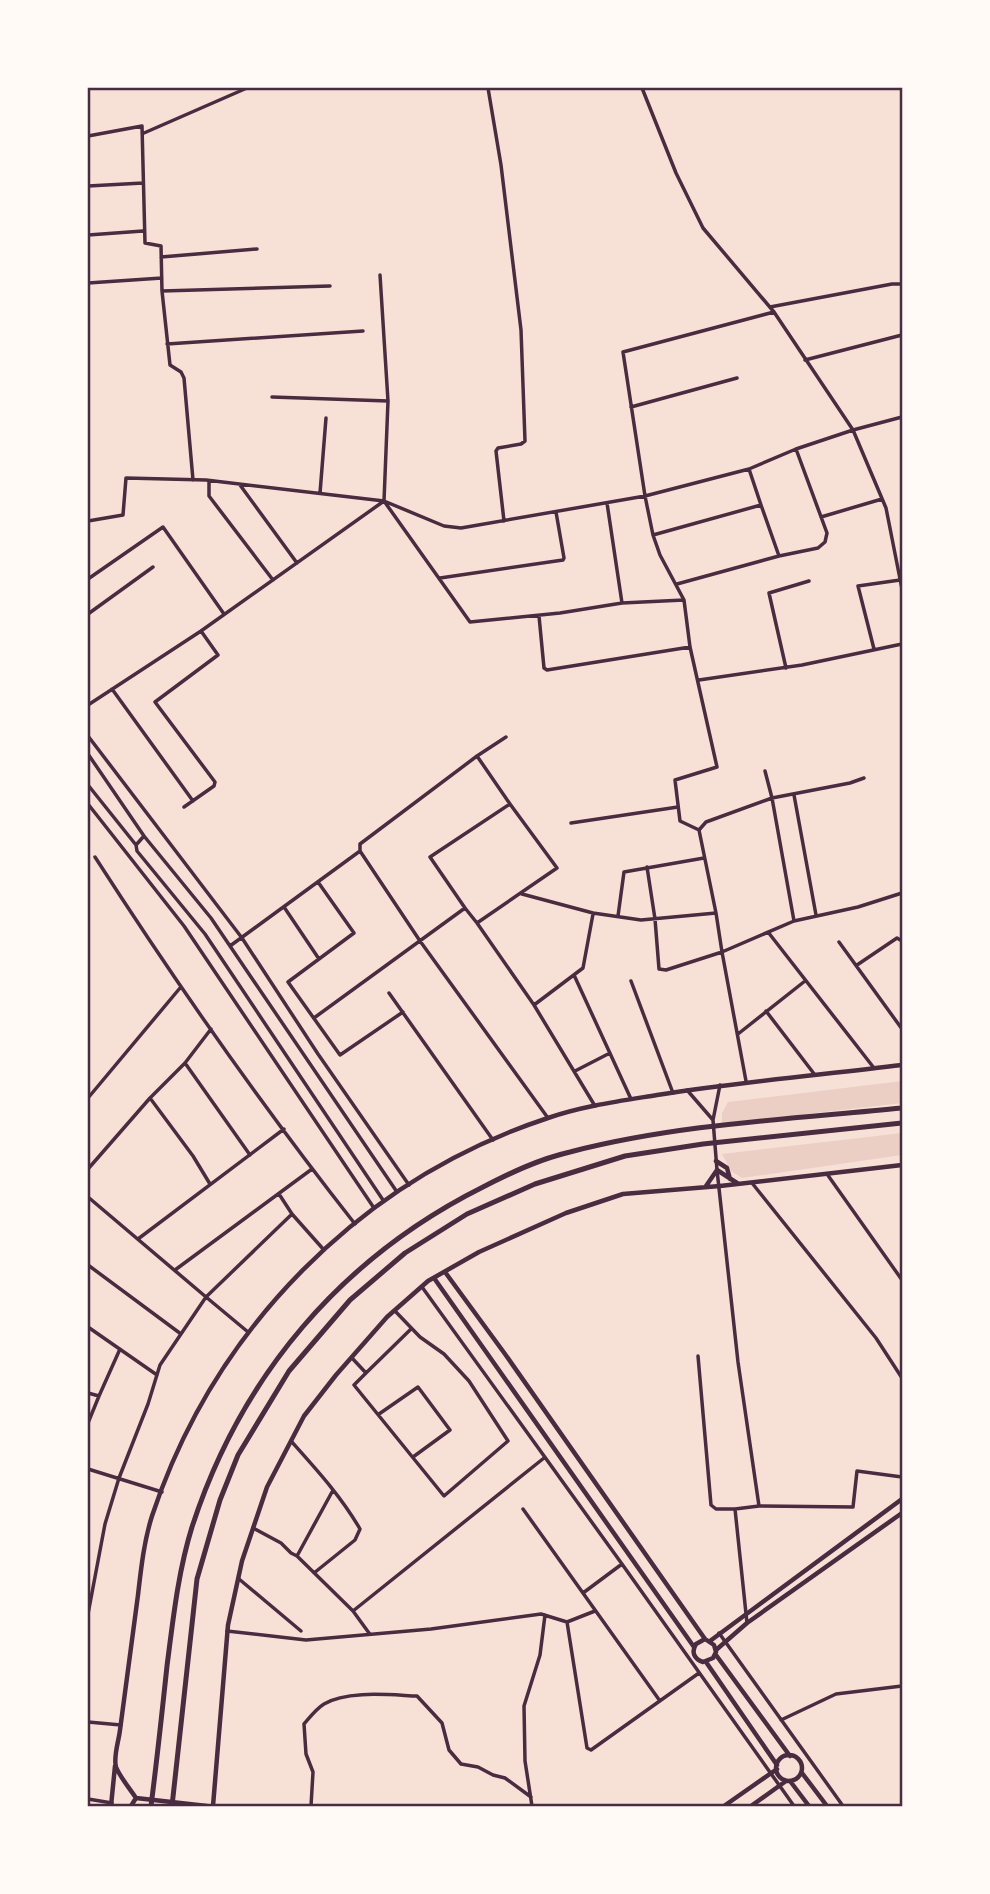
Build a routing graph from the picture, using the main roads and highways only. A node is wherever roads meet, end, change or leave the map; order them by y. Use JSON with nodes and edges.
{"nodes":[{"id":1,"x":902,"y":1108,"type":"edge"},
{"id":2,"x":902,"y":1123,"type":"edge"},
{"id":3,"x":151,"y":1807,"type":"edge"},
{"id":4,"x":172,"y":1807,"type":"edge"}],
"edges":[{"from":1,"to":3,"type":"highway"},
{"from":2,"to":4,"type":"highway"}]}
